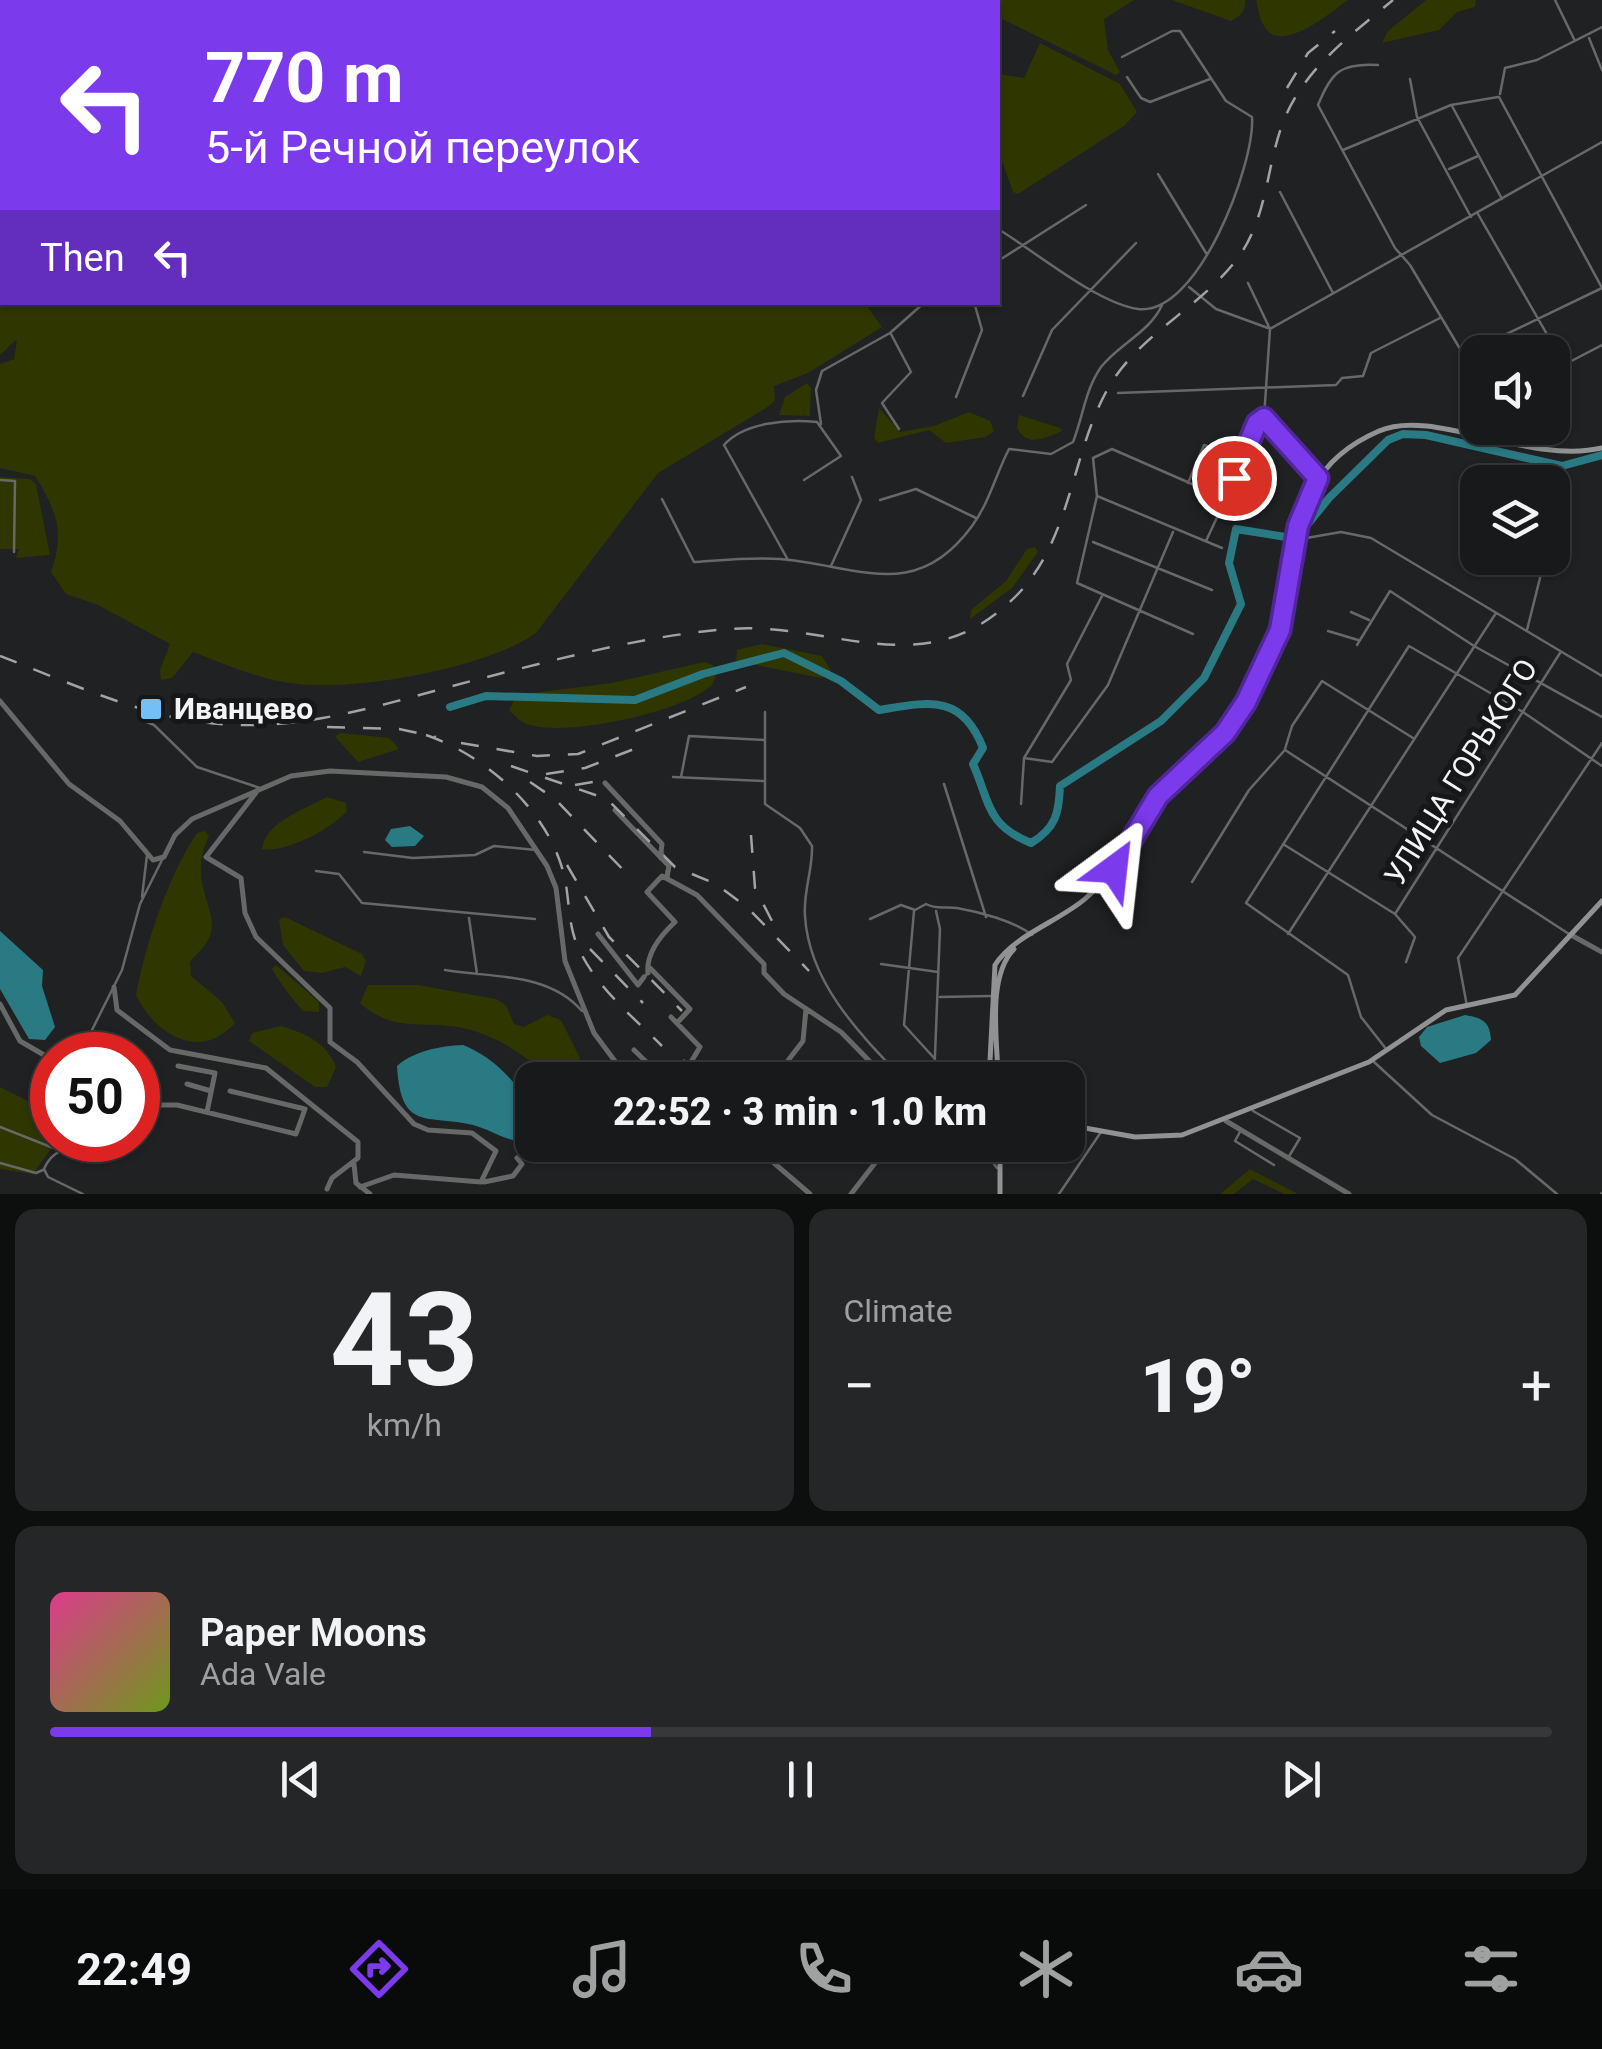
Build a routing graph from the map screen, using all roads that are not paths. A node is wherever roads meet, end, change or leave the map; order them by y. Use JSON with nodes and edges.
{"nodes":[{"id":1,"x":1555,"y":0,"type":"edge"},
{"id":2,"x":1602,"y":27,"type":"edge"},
{"id":3,"x":1588,"y":36,"type":"junction"},
{"id":4,"x":1575,"y":41,"type":"junction"},
{"id":5,"x":1122,"y":57,"type":"dead end"},
{"id":6,"x":1378,"y":65,"type":"dead end"},
{"id":7,"x":1602,"y":70,"type":"edge"},
{"id":8,"x":1128,"y":78,"type":"dead end"},
{"id":9,"x":1212,"y":78,"type":"junction"},
{"id":10,"x":1410,"y":79,"type":"dead end"},
{"id":11,"x":1499,"y":97,"type":"junction"},
{"id":12,"x":1451,"y":105,"type":"junction"},
{"id":13,"x":1417,"y":117,"type":"junction"},
{"id":14,"x":1602,"y":142,"type":"edge"},
{"id":15,"x":1342,"y":150,"type":"junction"},
{"id":16,"x":1478,"y":156,"type":"junction"},
{"id":17,"x":1448,"y":170,"type":"junction"},
{"id":18,"x":1158,"y":174,"type":"dead end"},
{"id":19,"x":1544,"y":176,"type":"junction"},
{"id":20,"x":1280,"y":192,"type":"dead end"},
{"id":21,"x":1502,"y":199,"type":"junction"},
{"id":22,"x":1086,"y":205,"type":"dead end"},
{"id":23,"x":1477,"y":213,"type":"junction"},
{"id":24,"x":1471,"y":217,"type":"junction"},
{"id":25,"x":1000,"y":229,"type":"edge"},
{"id":26,"x":1021,"y":243,"type":"junction"},
{"id":27,"x":1136,"y":244,"type":"dead end"},
{"id":28,"x":1207,"y":255,"type":"junction"},
{"id":29,"x":1402,"y":256,"type":"junction"},
{"id":30,"x":1000,"y":259,"type":"edge"},
{"id":31,"x":1248,"y":283,"type":"dead end"},
{"id":32,"x":1188,"y":284,"type":"junction"},
{"id":33,"x":1092,"y":288,"type":"junction"},
{"id":34,"x":1602,"y":288,"type":"edge"},
{"id":35,"x":1334,"y":294,"type":"junction"},
{"id":36,"x":921,"y":305,"type":"edge"},
{"id":37,"x":975,"y":305,"type":"edge"},
{"id":38,"x":1162,"y":306,"type":"junction"},
{"id":39,"x":1442,"y":317,"type":"junction"},
{"id":40,"x":1538,"y":320,"type":"junction"},
{"id":41,"x":1270,"y":329,"type":"junction"},
{"id":42,"x":890,"y":333,"type":"junction"},
{"id":43,"x":1506,"y":335,"type":"edge"},
{"id":44,"x":1547,"y":335,"type":"edge"},
{"id":45,"x":1602,"y":345,"type":"edge"},
{"id":46,"x":1460,"y":348,"type":"edge"},
{"id":47,"x":1570,"y":361,"type":"edge"},
{"id":48,"x":1268,"y":387,"type":"junction"},
{"id":49,"x":1118,"y":393,"type":"dead end"},
{"id":50,"x":1023,"y":396,"type":"dead end"},
{"id":51,"x":956,"y":397,"type":"dead end"},
{"id":52,"x":1264,"y":418,"type":"junction"},
{"id":53,"x":821,"y":424,"type":"junction"},
{"id":54,"x":899,"y":428,"type":"dead end"},
{"id":55,"x":1602,"y":448,"type":"edge"},
{"id":56,"x":1243,"y":458,"type":"junction"},
{"id":57,"x":852,"y":477,"type":"dead end"},
{"id":58,"x":1318,"y":478,"type":"junction"},
{"id":59,"x":0,"y":480,"type":"edge"},
{"id":60,"x":804,"y":480,"type":"dead end"},
{"id":61,"x":1188,"y":483,"type":"junction"},
{"id":62,"x":1097,"y":496,"type":"junction"},
{"id":63,"x":1224,"y":498,"type":"junction"},
{"id":64,"x":662,"y":499,"type":"dead end"},
{"id":65,"x":880,"y":500,"type":"dead end"},
{"id":66,"x":977,"y":518,"type":"junction"},
{"id":67,"x":1173,"y":530,"type":"junction"},
{"id":68,"x":1090,"y":540,"type":"junction"},
{"id":69,"x":1295,"y":540,"type":"junction"},
{"id":70,"x":1206,"y":542,"type":"junction"},
{"id":71,"x":1222,"y":548,"type":"dead end"},
{"id":72,"x":14,"y":552,"type":"dead end"},
{"id":73,"x":788,"y":560,"type":"junction"},
{"id":74,"x":832,"y":567,"type":"junction"},
{"id":75,"x":1160,"y":569,"type":"junction"},
{"id":76,"x":1540,"y":575,"type":"edge"},
{"id":77,"x":1212,"y":590,"type":"dead end"},
{"id":78,"x":1102,"y":596,"type":"junction"},
{"id":79,"x":1142,"y":611,"type":"junction"},
{"id":80,"x":1351,"y":612,"type":"dead end"},
{"id":81,"x":1496,"y":613,"type":"junction"},
{"id":82,"x":1370,"y":620,"type":"junction"},
{"id":83,"x":1328,"y":631,"type":"dead end"},
{"id":84,"x":1527,"y":632,"type":"junction"},
{"id":85,"x":1193,"y":634,"type":"dead end"},
{"id":86,"x":1474,"y":646,"type":"junction"},
{"id":87,"x":1561,"y":652,"type":"junction"},
{"id":88,"x":1455,"y":675,"type":"junction"},
{"id":89,"x":1602,"y":676,"type":"edge"},
{"id":90,"x":1542,"y":681,"type":"junction"},
{"id":91,"x":0,"y":701,"type":"edge"},
{"id":92,"x":1368,"y":709,"type":"junction"},
{"id":93,"x":765,"y":712,"type":"dead end"},
{"id":94,"x":1523,"y":712,"type":"junction"},
{"id":95,"x":1602,"y":717,"type":"edge"},
{"id":96,"x":140,"y":719,"type":"dead end"},
{"id":97,"x":1414,"y":738,"type":"junction"},
{"id":98,"x":764,"y":740,"type":"junction"},
{"id":99,"x":1602,"y":743,"type":"edge"},
{"id":100,"x":1285,"y":750,"type":"junction"},
{"id":101,"x":1024,"y":758,"type":"junction"},
{"id":102,"x":1589,"y":758,"type":"junction"},
{"id":103,"x":1602,"y":766,"type":"edge"},
{"id":104,"x":1326,"y":776,"type":"junction"},
{"id":105,"x":673,"y":777,"type":"dead end"},
{"id":106,"x":681,"y":777,"type":"junction"},
{"id":107,"x":764,"y":781,"type":"junction"},
{"id":108,"x":606,"y":784,"type":"dead end"},
{"id":109,"x":944,"y":784,"type":"dead end"},
{"id":110,"x":260,"y":788,"type":"junction"},
{"id":111,"x":1021,"y":804,"type":"dead end"},
{"id":112,"x":1371,"y":805,"type":"junction"},
{"id":113,"x":615,"y":810,"type":"dead end"},
{"id":114,"x":1282,"y":843,"type":"junction"},
{"id":115,"x":1436,"y":846,"type":"junction"},
{"id":116,"x":538,"y":850,"type":"junction"},
{"id":117,"x":364,"y":852,"type":"dead end"},
{"id":118,"x":147,"y":854,"type":"junction"},
{"id":119,"x":661,"y":856,"type":"junction"},
{"id":120,"x":164,"y":857,"type":"junction"},
{"id":121,"x":316,"y":871,"type":"dead end"},
{"id":122,"x":1329,"y":873,"type":"junction"},
{"id":123,"x":667,"y":876,"type":"junction"},
{"id":124,"x":1192,"y":882,"type":"dead end"},
{"id":125,"x":1504,"y":889,"type":"junction"},
{"id":126,"x":1602,"y":901,"type":"edge"},
{"id":127,"x":140,"y":904,"type":"junction"},
{"id":128,"x":936,"y":909,"type":"junction"},
{"id":129,"x":915,"y":910,"type":"junction"},
{"id":130,"x":1395,"y":914,"type":"junction"},
{"id":131,"x":468,"y":916,"type":"junction"},
{"id":132,"x":870,"y":918,"type":"dead end"},
{"id":133,"x":987,"y":918,"type":"junction"},
{"id":134,"x":535,"y":919,"type":"dead end"},
{"id":135,"x":598,"y":934,"type":"dead end"},
{"id":136,"x":1288,"y":934,"type":"junction"},
{"id":137,"x":1032,"y":935,"type":"junction"},
{"id":138,"x":1571,"y":935,"type":"junction"},
{"id":139,"x":1020,"y":944,"type":"junction"},
{"id":140,"x":1602,"y":952,"type":"edge"},
{"id":141,"x":1406,"y":962,"type":"dead end"},
{"id":142,"x":646,"y":964,"type":"junction"},
{"id":143,"x":881,"y":964,"type":"dead end"},
{"id":144,"x":908,"y":968,"type":"junction"},
{"id":145,"x":445,"y":970,"type":"dead end"},
{"id":146,"x":939,"y":972,"type":"junction"},
{"id":147,"x":477,"y":976,"type":"junction"},
{"id":148,"x":114,"y":987,"type":"junction"},
{"id":149,"x":990,"y":996,"type":"junction"},
{"id":150,"x":939,"y":997,"type":"junction"},
{"id":151,"x":0,"y":1004,"type":"edge"},
{"id":152,"x":1467,"y":1006,"type":"junction"},
{"id":153,"x":806,"y":1009,"type":"junction"},
{"id":154,"x":586,"y":1016,"type":"junction"},
{"id":155,"x":671,"y":1017,"type":"dead end"},
{"id":156,"x":677,"y":1024,"type":"junction"},
{"id":157,"x":92,"y":1032,"type":"edge"},
{"id":158,"x":30,"y":1047,"type":"edge"},
{"id":159,"x":634,"y":1050,"type":"dead end"},
{"id":160,"x":1388,"y":1051,"type":"junction"},
{"id":161,"x":935,"y":1058,"type":"junction"},
{"id":162,"x":1373,"y":1060,"type":"junction"},
{"id":163,"x":615,"y":1062,"type":"edge"},
{"id":164,"x":646,"y":1062,"type":"edge"},
{"id":165,"x":691,"y":1062,"type":"edge"},
{"id":166,"x":786,"y":1062,"type":"edge"},
{"id":167,"x":870,"y":1062,"type":"edge"},
{"id":168,"x":889,"y":1062,"type":"edge"},
{"id":169,"x":935,"y":1062,"type":"edge"},
{"id":170,"x":989,"y":1062,"type":"edge"},
{"id":171,"x":998,"y":1062,"type":"edge"},
{"id":172,"x":178,"y":1066,"type":"dead end"},
{"id":173,"x":187,"y":1084,"type":"dead end"},
{"id":174,"x":230,"y":1090,"type":"dead end"},
{"id":175,"x":212,"y":1091,"type":"junction"},
{"id":176,"x":160,"y":1105,"type":"dead end"},
{"id":177,"x":307,"y":1106,"type":"junction"},
{"id":178,"x":1252,"y":1110,"type":"junction"},
{"id":179,"x":207,"y":1112,"type":"junction"},
{"id":180,"x":1226,"y":1121,"type":"junction"},
{"id":181,"x":0,"y":1127,"type":"edge"},
{"id":182,"x":1085,"y":1128,"type":"edge"},
{"id":183,"x":1241,"y":1130,"type":"junction"},
{"id":184,"x":1102,"y":1131,"type":"junction"},
{"id":185,"x":30,"y":1139,"type":"edge"},
{"id":186,"x":1288,"y":1158,"type":"junction"},
{"id":187,"x":49,"y":1162,"type":"edge"},
{"id":188,"x":520,"y":1162,"type":"edge"},
{"id":189,"x":776,"y":1162,"type":"edge"},
{"id":190,"x":876,"y":1162,"type":"edge"},
{"id":191,"x":994,"y":1162,"type":"edge"},
{"id":192,"x":1000,"y":1162,"type":"edge"},
{"id":193,"x":0,"y":1163,"type":"edge"},
{"id":194,"x":354,"y":1164,"type":"junction"},
{"id":195,"x":1274,"y":1165,"type":"dead end"},
{"id":196,"x":44,"y":1170,"type":"junction"},
{"id":197,"x":1000,"y":1170,"type":"junction"},
{"id":198,"x":481,"y":1182,"type":"junction"},
{"id":199,"x":360,"y":1187,"type":"junction"},
{"id":200,"x":327,"y":1189,"type":"dead end"},
{"id":201,"x":83,"y":1194,"type":"edge"},
{"id":202,"x":370,"y":1194,"type":"edge"},
{"id":203,"x":810,"y":1194,"type":"edge"},
{"id":204,"x":851,"y":1194,"type":"edge"},
{"id":205,"x":1000,"y":1194,"type":"edge"},
{"id":206,"x":1060,"y":1194,"type":"edge"},
{"id":207,"x":1349,"y":1194,"type":"edge"},
{"id":208,"x":1557,"y":1194,"type":"edge"}],
"edges":[{"from":1,"to":4,"type":"street"},
{"from":2,"to":3,"type":"street"},
{"from":3,"to":4,"type":"street"},
{"from":3,"to":7,"type":"street"},
{"from":4,"to":11,"type":"street"},
{"from":5,"to":9,"type":"street"},
{"from":6,"to":15,"type":"street"},
{"from":8,"to":9,"type":"street"},
{"from":9,"to":28,"type":"street"},
{"from":10,"to":13,"type":"street"},
{"from":11,"to":12,"type":"street"},
{"from":11,"to":19,"type":"street"},
{"from":12,"to":13,"type":"street"},
{"from":12,"to":16,"type":"street"},
{"from":13,"to":15,"type":"street"},
{"from":13,"to":17,"type":"street"},
{"from":14,"to":19,"type":"street"},
{"from":15,"to":29,"type":"street"},
{"from":16,"to":17,"type":"street"},
{"from":16,"to":21,"type":"street"},
{"from":17,"to":24,"type":"street"},
{"from":18,"to":28,"type":"street"},
{"from":19,"to":21,"type":"street"},
{"from":19,"to":34,"type":"street"},
{"from":20,"to":35,"type":"street"},
{"from":21,"to":23,"type":"street"},
{"from":22,"to":26,"type":"street"},
{"from":23,"to":24,"type":"street"},
{"from":23,"to":40,"type":"street"},
{"from":24,"to":29,"type":"street"},
{"from":25,"to":26,"type":"street"},
{"from":26,"to":30,"type":"street"},
{"from":26,"to":33,"type":"street"},
{"from":27,"to":33,"type":"street"},
{"from":28,"to":32,"type":"street"},
{"from":29,"to":35,"type":"street"},
{"from":29,"to":39,"type":"street"},
{"from":31,"to":41,"type":"street"},
{"from":32,"to":38,"type":"street"},
{"from":32,"to":41,"type":"street"},
{"from":33,"to":38,"type":"street"},
{"from":33,"to":50,"type":"street"},
{"from":34,"to":40,"type":"street"},
{"from":35,"to":41,"type":"street"},
{"from":36,"to":42,"type":"street"},
{"from":37,"to":51,"type":"street"},
{"from":38,"to":66,"type":"street"},
{"from":39,"to":46,"type":"street"},
{"from":39,"to":48,"type":"street"},
{"from":40,"to":43,"type":"street"},
{"from":40,"to":44,"type":"street"},
{"from":41,"to":48,"type":"street"},
{"from":42,"to":53,"type":"street"},
{"from":42,"to":54,"type":"street"},
{"from":45,"to":47,"type":"street"},
{"from":48,"to":49,"type":"street"},
{"from":48,"to":52,"type":"street"},
{"from":52,"to":56,"type":"street"},
{"from":52,"to":58,"type":"street"},
{"from":53,"to":60,"type":"street"},
{"from":53,"to":73,"type":"street"},
{"from":55,"to":58,"type":"main road"},
{"from":56,"to":61,"type":"street"},
{"from":56,"to":63,"type":"street"},
{"from":57,"to":74,"type":"street"},
{"from":58,"to":69,"type":"main road"},
{"from":59,"to":72,"type":"street"},
{"from":61,"to":62,"type":"street"},
{"from":61,"to":63,"type":"street"},
{"from":62,"to":67,"type":"street"},
{"from":62,"to":68,"type":"street"},
{"from":63,"to":70,"type":"street"},
{"from":64,"to":73,"type":"street"},
{"from":65,"to":66,"type":"street"},
{"from":66,"to":74,"type":"street"},
{"from":67,"to":70,"type":"street"},
{"from":67,"to":75,"type":"street"},
{"from":68,"to":75,"type":"street"},
{"from":68,"to":78,"type":"street"},
{"from":69,"to":81,"type":"street"},
{"from":69,"to":137,"type":"main road"},
{"from":70,"to":71,"type":"street"},
{"from":73,"to":74,"type":"street"},
{"from":75,"to":77,"type":"street"},
{"from":75,"to":79,"type":"street"},
{"from":76,"to":84,"type":"street"},
{"from":78,"to":79,"type":"street"},
{"from":78,"to":101,"type":"street"},
{"from":79,"to":85,"type":"street"},
{"from":79,"to":101,"type":"street"},
{"from":80,"to":82,"type":"street"},
{"from":81,"to":84,"type":"street"},
{"from":81,"to":86,"type":"street"},
{"from":82,"to":83,"type":"street"},
{"from":82,"to":86,"type":"street"},
{"from":84,"to":87,"type":"street"},
{"from":86,"to":88,"type":"street"},
{"from":86,"to":90,"type":"street"},
{"from":87,"to":89,"type":"street"},
{"from":87,"to":90,"type":"street","name":"УЛИЦА ГОРЬКОГО"},
{"from":88,"to":92,"type":"street"},
{"from":88,"to":94,"type":"street"},
{"from":88,"to":97,"type":"street"},
{"from":90,"to":94,"type":"street","name":"УЛИЦА ГОРЬКОГО"},
{"from":90,"to":95,"type":"street"},
{"from":91,"to":118,"type":"street"},
{"from":92,"to":97,"type":"street"},
{"from":92,"to":100,"type":"street"},
{"from":92,"to":104,"type":"street"},
{"from":93,"to":98,"type":"street"},
{"from":94,"to":102,"type":"street"},
{"from":94,"to":115,"type":"street","name":"УЛИЦА ГОРЬКОГО"},
{"from":96,"to":110,"type":"street"},
{"from":97,"to":112,"type":"street"},
{"from":98,"to":106,"type":"street"},
{"from":98,"to":107,"type":"street"},
{"from":99,"to":102,"type":"street"},
{"from":100,"to":104,"type":"street"},
{"from":100,"to":124,"type":"street"},
{"from":101,"to":111,"type":"street"},
{"from":102,"to":103,"type":"street"},
{"from":102,"to":125,"type":"street"},
{"from":104,"to":112,"type":"street"},
{"from":104,"to":114,"type":"street"},
{"from":105,"to":106,"type":"street"},
{"from":106,"to":107,"type":"street"},
{"from":107,"to":168,"type":"street"},
{"from":108,"to":119,"type":"street"},
{"from":109,"to":133,"type":"street"},
{"from":110,"to":116,"type":"street"},
{"from":110,"to":120,"type":"street"},
{"from":110,"to":198,"type":"street"},
{"from":112,"to":115,"type":"street"},
{"from":112,"to":122,"type":"street"},
{"from":113,"to":119,"type":"street"},
{"from":114,"to":122,"type":"street"},
{"from":114,"to":136,"type":"street"},
{"from":115,"to":125,"type":"street"},
{"from":115,"to":130,"type":"street","name":"УЛИЦА ГОРЬКОГО"},
{"from":116,"to":117,"type":"street"},
{"from":116,"to":154,"type":"street"},
{"from":118,"to":120,"type":"street"},
{"from":118,"to":127,"type":"street"},
{"from":119,"to":123,"type":"street"},
{"from":120,"to":127,"type":"street"},
{"from":121,"to":131,"type":"street"},
{"from":122,"to":130,"type":"street"},
{"from":122,"to":136,"type":"street"},
{"from":123,"to":142,"type":"street"},
{"from":123,"to":153,"type":"street"},
{"from":125,"to":138,"type":"street"},
{"from":125,"to":152,"type":"street"},
{"from":126,"to":138,"type":"main road"},
{"from":127,"to":148,"type":"street"},
{"from":128,"to":129,"type":"street"},
{"from":128,"to":133,"type":"street"},
{"from":128,"to":146,"type":"street"},
{"from":129,"to":132,"type":"street"},
{"from":129,"to":144,"type":"street"},
{"from":130,"to":141,"type":"street"},
{"from":131,"to":134,"type":"street"},
{"from":131,"to":147,"type":"street"},
{"from":133,"to":137,"type":"street"},
{"from":135,"to":142,"type":"street"},
{"from":136,"to":160,"type":"street"},
{"from":137,"to":139,"type":"main road"},
{"from":138,"to":140,"type":"street"},
{"from":138,"to":152,"type":"main road"},
{"from":139,"to":149,"type":"main road"},
{"from":139,"to":171,"type":"main road"},
{"from":142,"to":156,"type":"street"},
{"from":143,"to":144,"type":"street"},
{"from":144,"to":146,"type":"street"},
{"from":144,"to":161,"type":"street"},
{"from":145,"to":147,"type":"street"},
{"from":146,"to":150,"type":"street"},
{"from":147,"to":154,"type":"street"},
{"from":148,"to":157,"type":"street"},
{"from":148,"to":177,"type":"street"},
{"from":149,"to":150,"type":"street"},
{"from":149,"to":170,"type":"main road"},
{"from":150,"to":161,"type":"street"},
{"from":151,"to":158,"type":"street"},
{"from":152,"to":160,"type":"main road"},
{"from":153,"to":166,"type":"street"},
{"from":153,"to":167,"type":"street"},
{"from":154,"to":163,"type":"street"},
{"from":155,"to":156,"type":"street"},
{"from":156,"to":165,"type":"street"},
{"from":159,"to":164,"type":"street"},
{"from":160,"to":162,"type":"main road"},
{"from":161,"to":169,"type":"street"},
{"from":162,"to":178,"type":"main road"},
{"from":162,"to":208,"type":"street"},
{"from":172,"to":175,"type":"street"},
{"from":173,"to":175,"type":"street"},
{"from":174,"to":177,"type":"street"},
{"from":175,"to":179,"type":"street"},
{"from":176,"to":179,"type":"street"},
{"from":177,"to":179,"type":"street"},
{"from":177,"to":194,"type":"street"},
{"from":178,"to":180,"type":"main road"},
{"from":178,"to":186,"type":"street"},
{"from":180,"to":183,"type":"street"},
{"from":180,"to":184,"type":"main road"},
{"from":181,"to":185,"type":"street"},
{"from":182,"to":184,"type":"main road"},
{"from":183,"to":186,"type":"street"},
{"from":183,"to":195,"type":"street"},
{"from":184,"to":206,"type":"street"},
{"from":186,"to":207,"type":"street"},
{"from":187,"to":196,"type":"street"},
{"from":188,"to":198,"type":"street"},
{"from":189,"to":203,"type":"street"},
{"from":190,"to":204,"type":"street"},
{"from":191,"to":197,"type":"street"},
{"from":192,"to":197,"type":"main road"},
{"from":193,"to":196,"type":"street"},
{"from":194,"to":199,"type":"street"},
{"from":194,"to":200,"type":"street"},
{"from":196,"to":201,"type":"street"},
{"from":197,"to":205,"type":"main road"},
{"from":198,"to":199,"type":"street"},
{"from":199,"to":202,"type":"street"}]}
